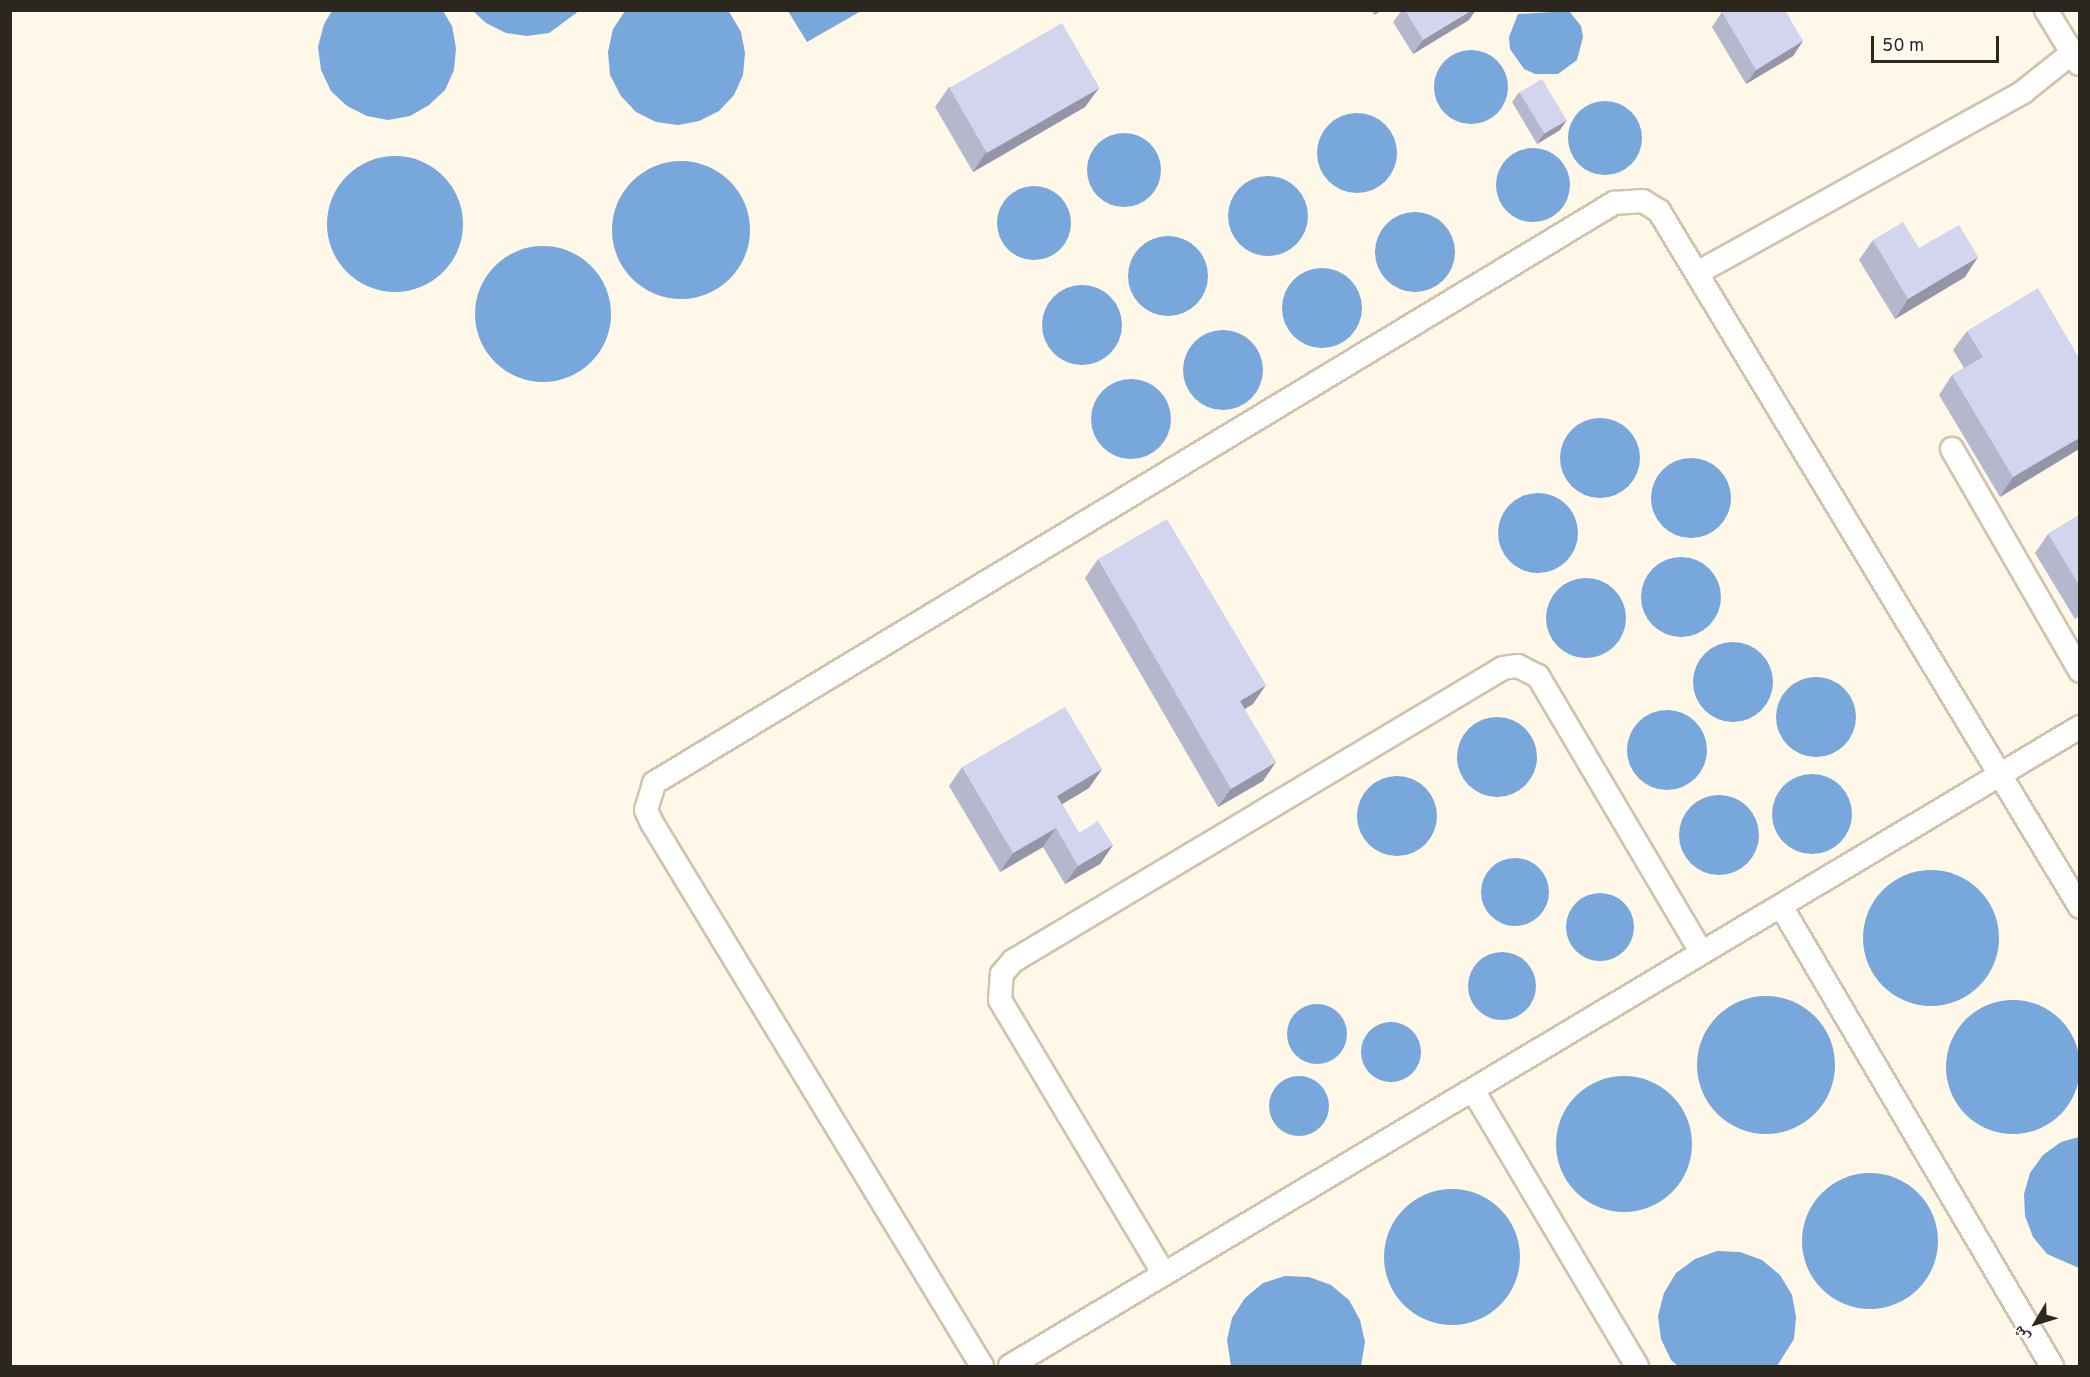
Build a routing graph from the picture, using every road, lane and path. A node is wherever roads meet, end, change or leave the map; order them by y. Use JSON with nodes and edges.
{"nodes":[{"id":1,"x":2046,"y":10,"type":"edge"},
{"id":2,"x":2076,"y":59,"type":"edge"},
{"id":3,"x":1697,"y":273,"type":"junction"},
{"id":4,"x":1952,"y":449,"type":"dead end"},
{"id":5,"x":2079,"y":671,"type":"edge"},
{"id":6,"x":2079,"y":727,"type":"edge"},
{"id":7,"x":2001,"y":775,"type":"junction"},
{"id":8,"x":1781,"y":906,"type":"junction"},
{"id":9,"x":2079,"y":907,"type":"edge"},
{"id":10,"x":1701,"y":952,"type":"junction"},
{"id":11,"x":1473,"y":1090,"type":"junction"},
{"id":12,"x":1164,"y":1274,"type":"junction"},
{"id":13,"x":982,"y":1366,"type":"edge"},
{"id":14,"x":1010,"y":1366,"type":"edge"},
{"id":15,"x":1637,"y":1366,"type":"edge"},
{"id":16,"x":2052,"y":1366,"type":"edge"}],
"edges":[{"from":1,"to":2,"type":"lane"},
{"from":2,"to":3,"type":"lane"},
{"from":3,"to":7,"type":"lane"},
{"from":3,"to":13,"type":"lane"},
{"from":4,"to":5,"type":"lane"},
{"from":6,"to":7,"type":"lane"},
{"from":7,"to":8,"type":"lane"},
{"from":7,"to":9,"type":"lane"},
{"from":8,"to":10,"type":"lane"},
{"from":8,"to":16,"type":"lane"},
{"from":10,"to":11,"type":"lane"},
{"from":10,"to":12,"type":"lane"},
{"from":11,"to":12,"type":"lane"},
{"from":11,"to":15,"type":"lane"},
{"from":12,"to":14,"type":"lane"}]}
